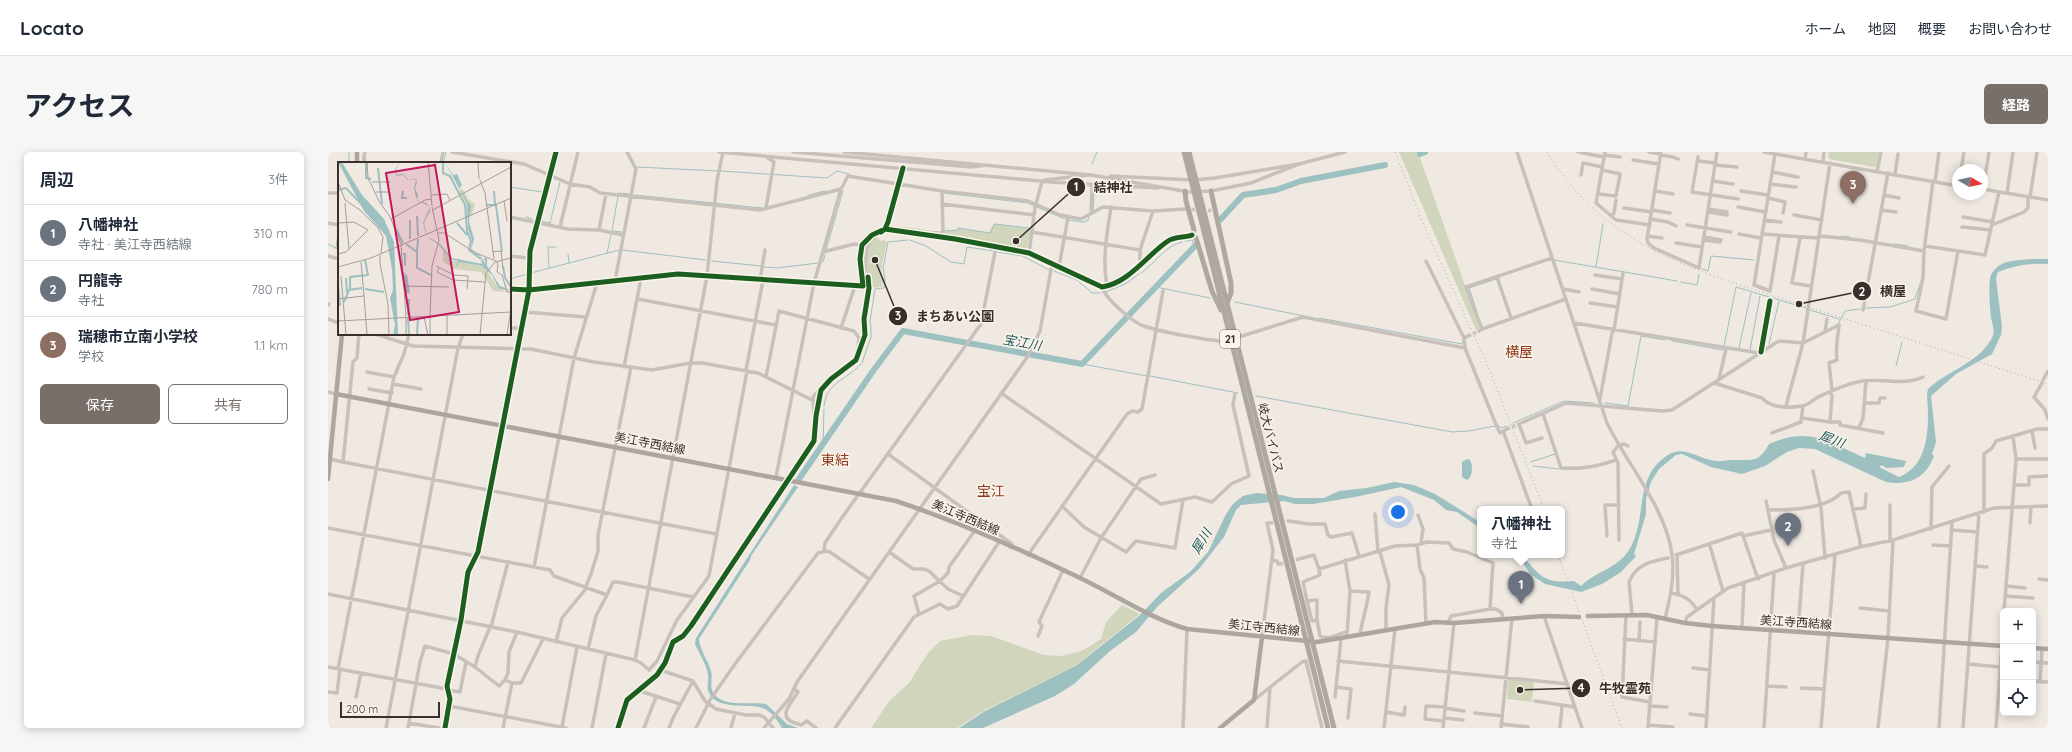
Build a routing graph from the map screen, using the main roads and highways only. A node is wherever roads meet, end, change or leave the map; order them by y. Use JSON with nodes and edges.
{"nodes":[{"id":1,"x":1184,"y":152,"type":"edge"},
{"id":2,"x":1189,"y":152,"type":"edge"},
{"id":3,"x":1185,"y":191,"type":"road end"},
{"id":4,"x":1211,"y":191,"type":"road end"},
{"id":5,"x":1200,"y":205,"type":"junction"},
{"id":6,"x":1227,"y":303,"type":"junction"},
{"id":7,"x":1224,"y":313,"type":"junction"},
{"id":8,"x":342,"y":335,"type":"edge"},
{"id":9,"x":1233,"y":338,"type":"junction"},
{"id":10,"x":336,"y":394,"type":"junction"},
{"id":11,"x":329,"y":459,"type":"edge"},
{"id":12,"x":328,"y":478,"type":"edge"},
{"id":13,"x":1588,"y":616,"type":"dead end"},
{"id":14,"x":1579,"y":617,"type":"dead end"},
{"id":15,"x":1262,"y":637,"type":"junction"},
{"id":16,"x":1309,"y":642,"type":"junction"},
{"id":17,"x":2000,"y":646,"type":"edge"},
{"id":18,"x":2036,"y":648,"type":"edge"},
{"id":19,"x":2048,"y":649,"type":"edge"},
{"id":20,"x":1220,"y":728,"type":"edge"},
{"id":21,"x":1328,"y":728,"type":"edge"},
{"id":22,"x":1334,"y":728,"type":"edge"}],
"edges":[{"from":1,"to":5,"type":"highway","name":"岐大バイパス","number":"21"},
{"from":2,"to":5,"type":"highway","name":"岐大バイパス","number":"21"},
{"from":3,"to":7,"type":"highway"},
{"from":4,"to":6,"type":"highway"},
{"from":5,"to":6,"type":"highway","name":"岐大バイパス","number":"21"},
{"from":5,"to":7,"type":"highway","name":"岐大バイパス","number":"21"},
{"from":6,"to":9,"type":"highway","name":"岐大バイパス","number":"21"},
{"from":7,"to":9,"type":"highway","name":"岐大バイパス","number":"21"},
{"from":8,"to":10,"type":"main road"},
{"from":9,"to":16,"type":"highway","name":"岐大バイパス","number":"21"},
{"from":10,"to":11,"type":"main road"},
{"from":10,"to":15,"type":"main road","name":"美江寺西結線"},
{"from":11,"to":12,"type":"main road"},
{"from":13,"to":17,"type":"main road","name":"美江寺西結線"},
{"from":14,"to":16,"type":"main road","name":"美江寺西結線"},
{"from":15,"to":16,"type":"main road","name":"美江寺西結線"},
{"from":15,"to":20,"type":"main road"},
{"from":16,"to":21,"type":"highway","name":"岐大バイパス","number":"21"},
{"from":16,"to":22,"type":"highway","name":"岐大バイパス","number":"21"},
{"from":18,"to":19,"type":"main road"}]}
